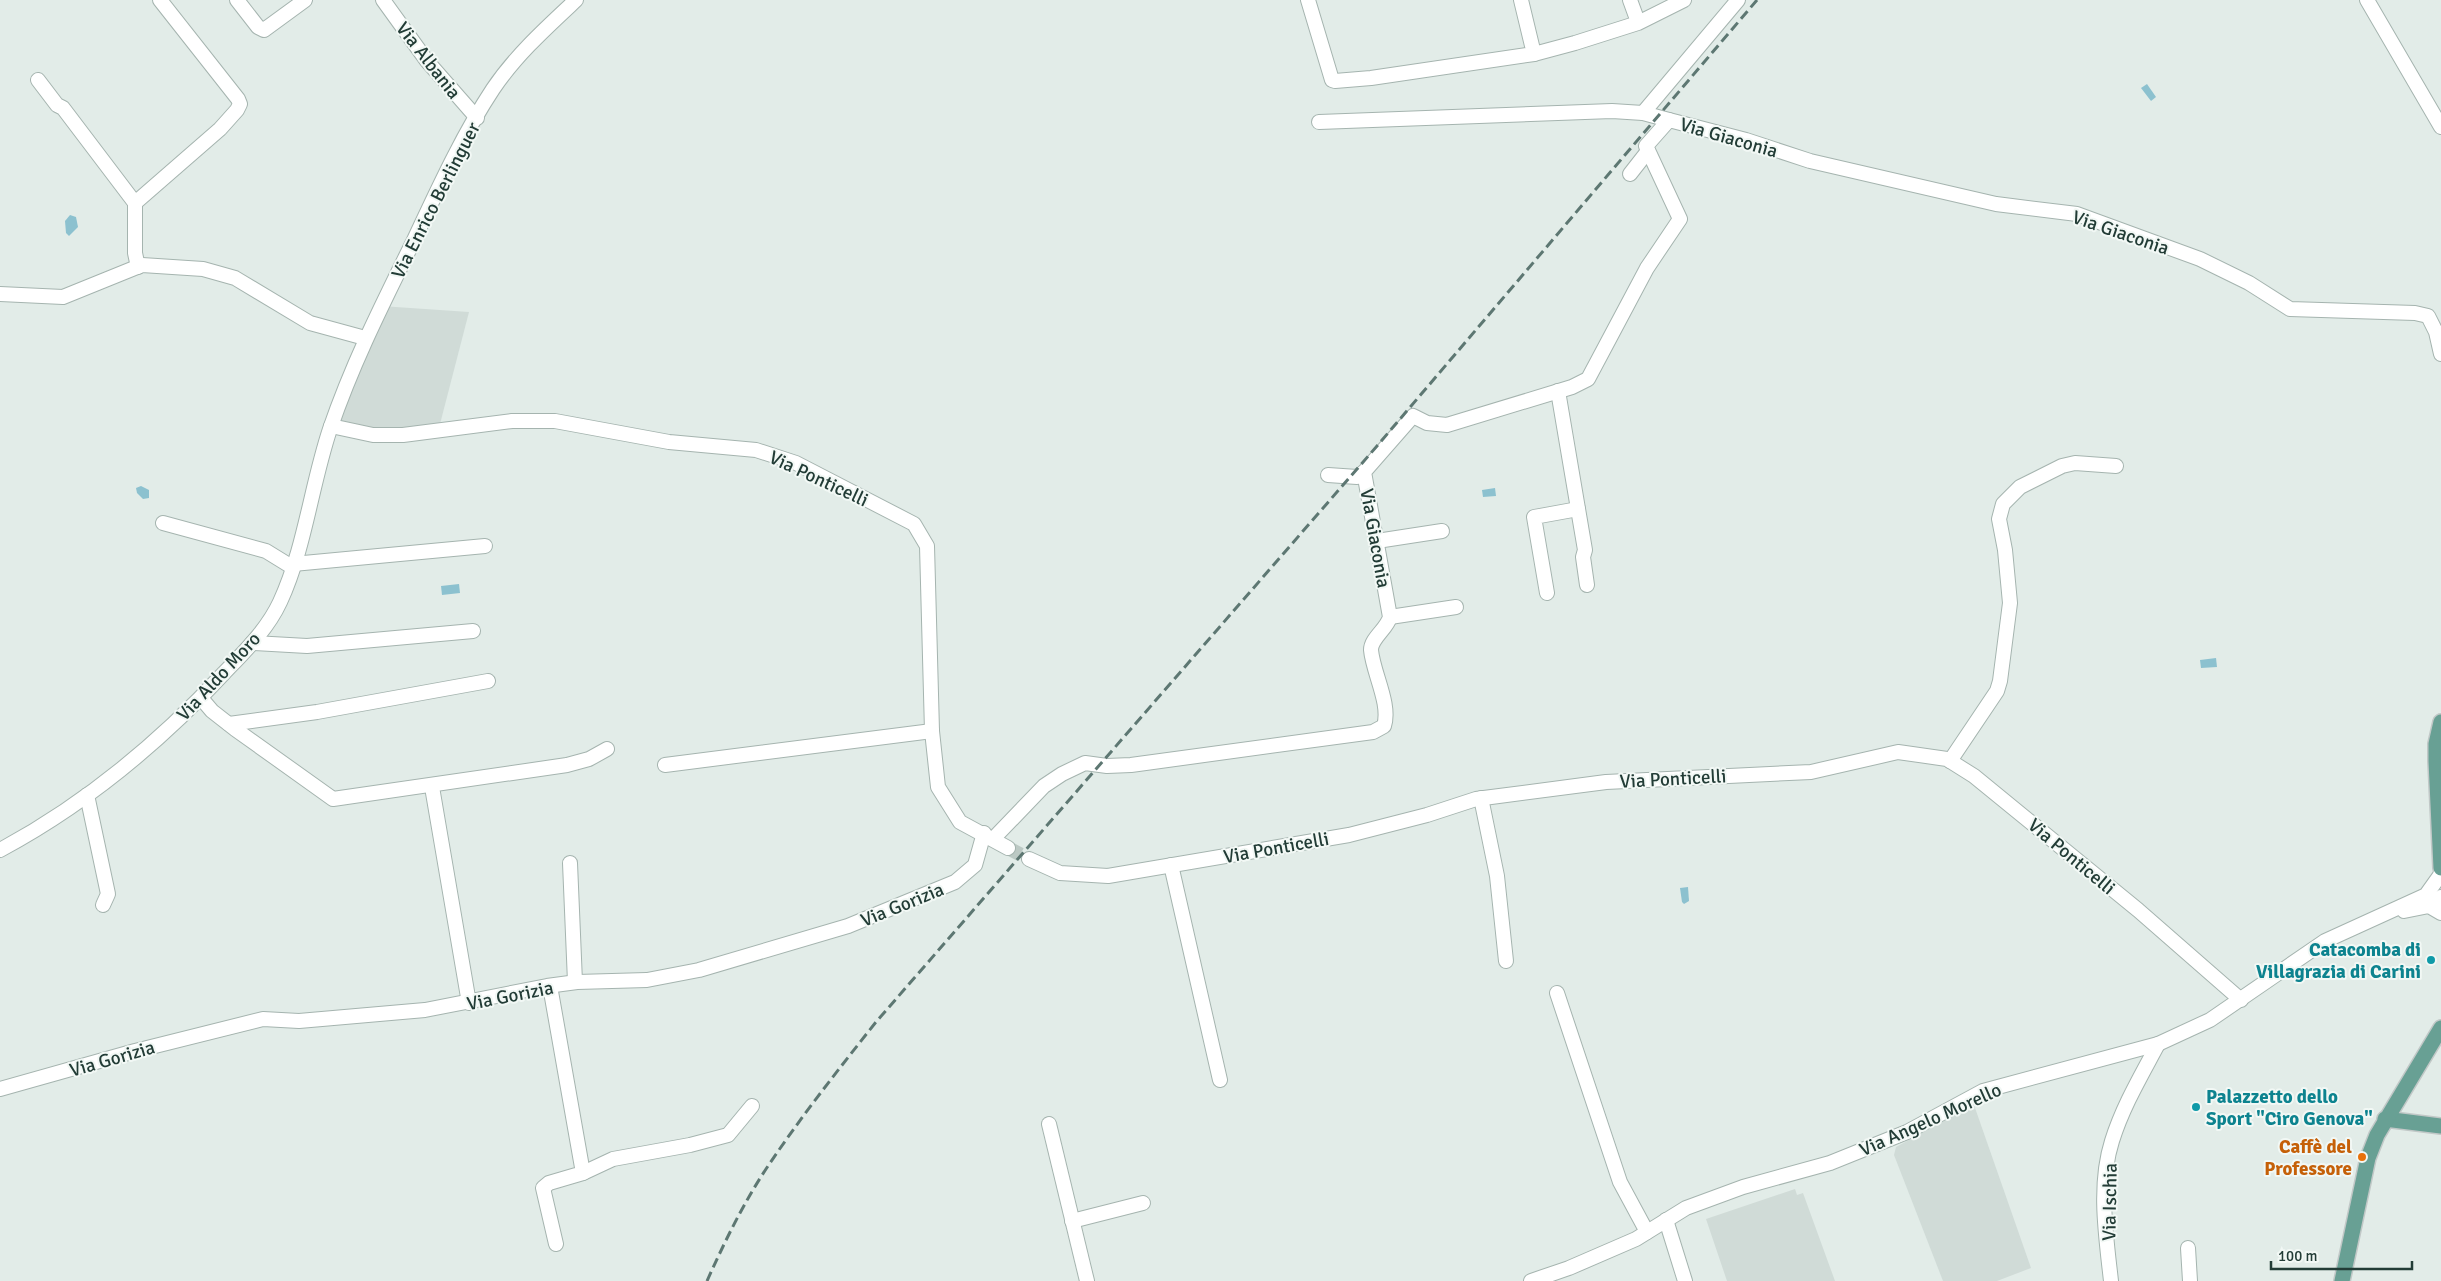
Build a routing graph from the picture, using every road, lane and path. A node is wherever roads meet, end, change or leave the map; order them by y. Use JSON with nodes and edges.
{"nodes":[{"id":1,"x":160,"y":0,"type":"edge"},
{"id":2,"x":237,"y":0,"type":"edge"},
{"id":3,"x":305,"y":0,"type":"edge"},
{"id":4,"x":383,"y":0,"type":"edge"},
{"id":5,"x":576,"y":0,"type":"edge"},
{"id":6,"x":1308,"y":0,"type":"edge"},
{"id":7,"x":1521,"y":0,"type":"edge"},
{"id":8,"x":1630,"y":0,"type":"edge"},
{"id":9,"x":1684,"y":0,"type":"edge"},
{"id":10,"x":1738,"y":0,"type":"edge"},
{"id":11,"x":2367,"y":0,"type":"edge"},
{"id":12,"x":1638,"y":22,"type":"junction"},
{"id":13,"x":1534,"y":54,"type":"junction"},
{"id":14,"x":38,"y":80,"type":"dead end"},
{"id":15,"x":1643,"y":114,"type":"junction"},
{"id":16,"x":477,"y":118,"type":"junction"},
{"id":17,"x":1669,"y":120,"type":"junction"},
{"id":18,"x":1319,"y":122,"type":"dead end"},
{"id":19,"x":2441,"y":127,"type":"edge"},
{"id":20,"x":1648,"y":151,"type":"junction"},
{"id":21,"x":1630,"y":174,"type":"dead end"},
{"id":22,"x":135,"y":203,"type":"junction"},
{"id":23,"x":138,"y":267,"type":"junction"},
{"id":24,"x":0,"y":294,"type":"edge"},
{"id":25,"x":365,"y":338,"type":"junction"},
{"id":26,"x":2441,"y":354,"type":"edge"},
{"id":27,"x":1558,"y":391,"type":"junction"},
{"id":28,"x":331,"y":426,"type":"junction"},
{"id":29,"x":2116,"y":466,"type":"dead end"},
{"id":30,"x":1364,"y":472,"type":"junction"},
{"id":31,"x":1328,"y":475,"type":"dead end"},
{"id":32,"x":1578,"y":509,"type":"junction"},
{"id":33,"x":163,"y":523,"type":"dead end"},
{"id":34,"x":1442,"y":531,"type":"dead end"},
{"id":35,"x":1376,"y":541,"type":"junction"},
{"id":36,"x":485,"y":546,"type":"dead end"},
{"id":37,"x":293,"y":566,"type":"junction"},
{"id":38,"x":1587,"y":586,"type":"dead end"},
{"id":39,"x":1547,"y":594,"type":"dead end"},
{"id":40,"x":1456,"y":607,"type":"dead end"},
{"id":41,"x":1390,"y":617,"type":"junction"},
{"id":42,"x":473,"y":631,"type":"dead end"},
{"id":43,"x":252,"y":643,"type":"junction"},
{"id":44,"x":488,"y":681,"type":"dead end"},
{"id":45,"x":201,"y":698,"type":"junction"},
{"id":46,"x":2441,"y":722,"type":"edge"},
{"id":47,"x":229,"y":724,"type":"junction"},
{"id":48,"x":932,"y":731,"type":"junction"},
{"id":49,"x":2438,"y":743,"type":"edge"},
{"id":50,"x":607,"y":749,"type":"dead end"},
{"id":51,"x":1950,"y":760,"type":"junction"},
{"id":52,"x":665,"y":765,"type":"dead end"},
{"id":53,"x":432,"y":787,"type":"dead end"},
{"id":54,"x":87,"y":795,"type":"junction"},
{"id":55,"x":1481,"y":798,"type":"junction"},
{"id":56,"x":988,"y":836,"type":"junction"},
{"id":57,"x":1008,"y":848,"type":"tunnel mouth"},
{"id":58,"x":0,"y":850,"type":"edge"},
{"id":59,"x":1029,"y":859,"type":"tunnel mouth"},
{"id":60,"x":570,"y":864,"type":"dead end"},
{"id":61,"x":1171,"y":865,"type":"junction"},
{"id":62,"x":2441,"y":868,"type":"edge"},
{"id":63,"x":2441,"y":874,"type":"edge"},
{"id":64,"x":2441,"y":896,"type":"edge"},
{"id":65,"x":103,"y":905,"type":"dead end"},
{"id":66,"x":2432,"y":905,"type":"edge"},
{"id":67,"x":1506,"y":961,"type":"dead end"},
{"id":68,"x":575,"y":982,"type":"junction"},
{"id":69,"x":550,"y":986,"type":"junction"},
{"id":70,"x":1558,"y":993,"type":"dead end"},
{"id":71,"x":2241,"y":1000,"type":"junction"},
{"id":72,"x":469,"y":1003,"type":"junction"},
{"id":73,"x":2441,"y":1028,"type":"edge"},
{"id":74,"x":2158,"y":1044,"type":"junction"},
{"id":75,"x":1220,"y":1080,"type":"dead end"},
{"id":76,"x":0,"y":1090,"type":"edge"},
{"id":77,"x":752,"y":1106,"type":"dead end"},
{"id":78,"x":2385,"y":1119,"type":"junction"},
{"id":79,"x":1049,"y":1124,"type":"dead end"},
{"id":80,"x":2441,"y":1126,"type":"edge"},
{"id":81,"x":583,"y":1173,"type":"junction"},
{"id":82,"x":1143,"y":1203,"type":"dead end"},
{"id":83,"x":1666,"y":1220,"type":"junction"},
{"id":84,"x":1072,"y":1221,"type":"junction"},
{"id":85,"x":1647,"y":1232,"type":"junction"},
{"id":86,"x":556,"y":1244,"type":"dead end"},
{"id":87,"x":2188,"y":1248,"type":"dead end"},
{"id":88,"x":1087,"y":1281,"type":"edge"},
{"id":89,"x":1531,"y":1281,"type":"edge"},
{"id":90,"x":1685,"y":1281,"type":"edge"},
{"id":91,"x":2112,"y":1281,"type":"edge"},
{"id":92,"x":2190,"y":1281,"type":"edge"},
{"id":93,"x":2342,"y":1281,"type":"edge"}],
"edges":[{"from":1,"to":22,"type":"street"},
{"from":2,"to":3,"type":"street"},
{"from":4,"to":16,"type":"street","name":"Via Albania"},
{"from":5,"to":16,"type":"street","name":"Via Enrico Berlinguer"},
{"from":6,"to":13,"type":"street"},
{"from":7,"to":13,"type":"street"},
{"from":8,"to":12,"type":"street"},
{"from":9,"to":12,"type":"street"},
{"from":10,"to":15,"type":"street"},
{"from":11,"to":19,"type":"street"},
{"from":12,"to":13,"type":"street"},
{"from":14,"to":22,"type":"street"},
{"from":15,"to":17,"type":"street"},
{"from":15,"to":18,"type":"street"},
{"from":16,"to":25,"type":"street","name":"Via Enrico Berlinguer"},
{"from":17,"to":20,"type":"street","name":"Via Giaconia"},
{"from":17,"to":26,"type":"street","name":"Via Giaconia"},
{"from":20,"to":21,"type":"street"},
{"from":20,"to":27,"type":"street","name":"Via Giaconia"},
{"from":22,"to":23,"type":"street"},
{"from":23,"to":24,"type":"street"},
{"from":23,"to":25,"type":"street"},
{"from":25,"to":28,"type":"street","name":"Via Enrico Berlinguer"},
{"from":27,"to":30,"type":"street","name":"Via Giaconia"},
{"from":27,"to":32,"type":"street"},
{"from":28,"to":37,"type":"street","name":"Via Aldo Moro"},
{"from":28,"to":48,"type":"street","name":"Via Ponticelli"},
{"from":29,"to":51,"type":"street"},
{"from":30,"to":31,"type":"street"},
{"from":30,"to":35,"type":"street","name":"Via Giaconia"},
{"from":32,"to":38,"type":"street"},
{"from":32,"to":39,"type":"street"},
{"from":33,"to":37,"type":"street"},
{"from":34,"to":35,"type":"street"},
{"from":35,"to":41,"type":"street","name":"Via Giaconia"},
{"from":36,"to":37,"type":"street"},
{"from":37,"to":43,"type":"street","name":"Via Aldo Moro"},
{"from":40,"to":41,"type":"street"},
{"from":41,"to":56,"type":"street"},
{"from":42,"to":43,"type":"street"},
{"from":43,"to":45,"type":"street","name":"Via Aldo Moro"},
{"from":44,"to":47,"type":"street"},
{"from":45,"to":47,"type":"street"},
{"from":45,"to":54,"type":"street","name":"Via Aldo Moro"},
{"from":46,"to":49,"type":"main road"},
{"from":47,"to":50,"type":"street"},
{"from":48,"to":52,"type":"street"},
{"from":48,"to":56,"type":"street","name":"Via Ponticelli"},
{"from":49,"to":62,"type":"main road"},
{"from":51,"to":55,"type":"street","name":"Via Ponticelli"},
{"from":51,"to":71,"type":"street","name":"Via Ponticelli"},
{"from":53,"to":72,"type":"street"},
{"from":54,"to":58,"type":"street","name":"Via Aldo Moro"},
{"from":54,"to":65,"type":"street"},
{"from":55,"to":61,"type":"street","name":"Via Ponticelli"},
{"from":55,"to":67,"type":"street"},
{"from":56,"to":57,"type":"street","name":"Via Ponticelli"},
{"from":56,"to":68,"type":"street","name":"Via Gorizia"},
{"from":59,"to":61,"type":"street","name":"Via Ponticelli"},
{"from":60,"to":68,"type":"street"},
{"from":61,"to":75,"type":"street"},
{"from":63,"to":66,"type":"street"},
{"from":64,"to":66,"type":"street"},
{"from":66,"to":71,"type":"street","name":"Via Angelo Morello"},
{"from":68,"to":69,"type":"street","name":"Via Gorizia"},
{"from":69,"to":72,"type":"street","name":"Via Gorizia"},
{"from":69,"to":81,"type":"street"},
{"from":70,"to":85,"type":"street"},
{"from":71,"to":74,"type":"street","name":"Via Angelo Morello"},
{"from":72,"to":76,"type":"street","name":"Via Gorizia"},
{"from":73,"to":78,"type":"main road"},
{"from":74,"to":83,"type":"street","name":"Via Angelo Morello"},
{"from":74,"to":91,"type":"street","name":"Via Ischia"},
{"from":77,"to":81,"type":"street"},
{"from":78,"to":80,"type":"main road"},
{"from":78,"to":93,"type":"main road"},
{"from":79,"to":84,"type":"street"},
{"from":81,"to":86,"type":"street"},
{"from":82,"to":84,"type":"street"},
{"from":83,"to":85,"type":"street","name":"Via Angelo Morello"},
{"from":83,"to":90,"type":"street"},
{"from":84,"to":88,"type":"street"},
{"from":85,"to":89,"type":"street","name":"Via Angelo Morello"},
{"from":87,"to":92,"type":"street"}]}
